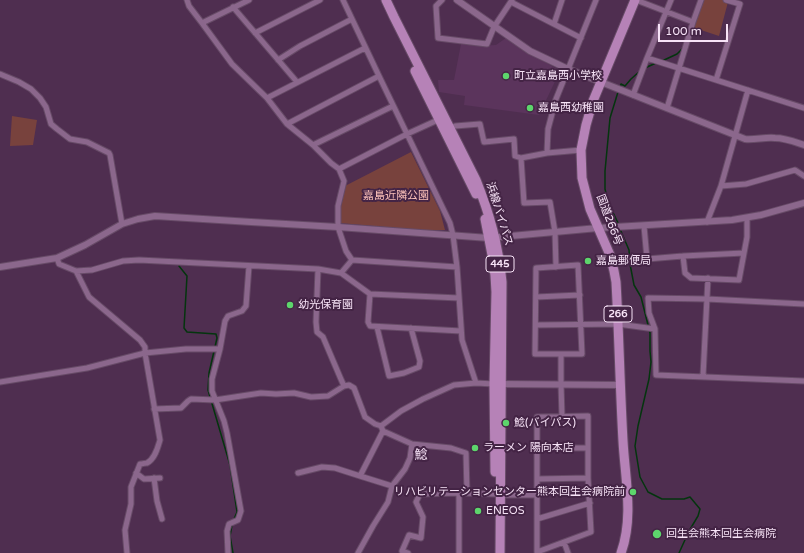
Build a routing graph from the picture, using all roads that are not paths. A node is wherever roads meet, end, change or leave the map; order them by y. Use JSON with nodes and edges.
{"nodes":[{"id":1,"x":187,"y":0,"type":"edge"},
{"id":2,"x":249,"y":0,"type":"edge"},
{"id":3,"x":320,"y":0,"type":"edge"},
{"id":4,"x":343,"y":0,"type":"edge"},
{"id":5,"x":380,"y":0,"type":"edge"},
{"id":6,"x":386,"y":0,"type":"edge"},
{"id":7,"x":442,"y":0,"type":"edge"},
{"id":8,"x":457,"y":0,"type":"edge"},
{"id":9,"x":562,"y":0,"type":"edge"},
{"id":10,"x":596,"y":0,"type":"edge"},
{"id":11,"x":636,"y":0,"type":"edge"},
{"id":12,"x":671,"y":0,"type":"edge"},
{"id":13,"x":701,"y":0,"type":"edge"},
{"id":14,"x":726,"y":0,"type":"edge"},
{"id":15,"x":511,"y":1,"type":"edge"},
{"id":16,"x":233,"y":7,"type":"junction"},
{"id":17,"x":666,"y":12,"type":"junction"},
{"id":18,"x":352,"y":19,"type":"junction"},
{"id":19,"x":693,"y":22,"type":"junction"},
{"id":20,"x":202,"y":23,"type":"junction"},
{"id":21,"x":554,"y":24,"type":"junction"},
{"id":22,"x":494,"y":26,"type":"junction"},
{"id":23,"x":255,"y":33,"type":"junction"},
{"id":24,"x":581,"y":38,"type":"junction"},
{"id":25,"x":365,"y":48,"type":"junction"},
{"id":26,"x":647,"y":58,"type":"junction"},
{"id":27,"x":278,"y":60,"type":"junction"},
{"id":28,"x":679,"y":68,"type":"junction"},
{"id":29,"x":568,"y":69,"type":"junction"},
{"id":30,"x":0,"y":74,"type":"edge"},
{"id":31,"x":379,"y":76,"type":"junction"},
{"id":32,"x":716,"y":80,"type":"junction"},
{"id":33,"x":297,"y":82,"type":"junction"},
{"id":34,"x":601,"y":82,"type":"junction"},
{"id":35,"x":748,"y":90,"type":"junction"},
{"id":36,"x":633,"y":95,"type":"junction"},
{"id":37,"x":268,"y":98,"type":"junction"},
{"id":38,"x":394,"y":106,"type":"junction"},
{"id":39,"x":667,"y":108,"type":"junction"},
{"id":40,"x":804,"y":108,"type":"edge"},
{"id":41,"x":442,"y":118,"type":"junction"},
{"id":42,"x":287,"y":124,"type":"junction"},
{"id":43,"x":455,"y":126,"type":"dead end"},
{"id":44,"x":407,"y":134,"type":"junction"},
{"id":45,"x":735,"y":135,"type":"junction"},
{"id":46,"x":313,"y":145,"type":"junction"},
{"id":47,"x":804,"y":145,"type":"edge"},
{"id":48,"x":581,"y":150,"type":"junction"},
{"id":49,"x":547,"y":153,"type":"junction"},
{"id":50,"x":521,"y":158,"type":"junction"},
{"id":51,"x":339,"y":169,"type":"junction"},
{"id":52,"x":804,"y":176,"type":"edge"},
{"id":53,"x":721,"y":186,"type":"junction"},
{"id":54,"x":804,"y":203,"type":"edge"},
{"id":55,"x":746,"y":218,"type":"junction"},
{"id":56,"x":707,"y":222,"type":"junction"},
{"id":57,"x":122,"y":224,"type":"junction"},
{"id":58,"x":644,"y":226,"type":"junction"},
{"id":59,"x":338,"y":227,"type":"junction"},
{"id":60,"x":598,"y":228,"type":"junction"},
{"id":61,"x":555,"y":232,"type":"junction"},
{"id":62,"x":453,"y":235,"type":"junction"},
{"id":63,"x":492,"y":237,"type":"junction"},
{"id":64,"x":744,"y":253,"type":"junction"},
{"id":65,"x":684,"y":256,"type":"junction"},
{"id":66,"x":57,"y":258,"type":"junction"},
{"id":67,"x":352,"y":260,"type":"junction"},
{"id":68,"x":249,"y":266,"type":"junction"},
{"id":69,"x":457,"y":266,"type":"junction"},
{"id":70,"x":556,"y":267,"type":"junction"},
{"id":71,"x":0,"y":268,"type":"edge"},
{"id":72,"x":318,"y":269,"type":"junction"},
{"id":73,"x":76,"y":271,"type":"junction"},
{"id":74,"x":341,"y":273,"type":"junction"},
{"id":75,"x":708,"y":278,"type":"junction"},
{"id":76,"x":370,"y":294,"type":"junction"},
{"id":77,"x":580,"y":295,"type":"junction"},
{"id":78,"x":536,"y":297,"type":"junction"},
{"id":79,"x":459,"y":298,"type":"junction"},
{"id":80,"x":707,"y":299,"type":"junction"},
{"id":81,"x":804,"y":304,"type":"edge"},
{"id":82,"x":618,"y":324,"type":"junction"},
{"id":83,"x":536,"y":325,"type":"junction"},
{"id":84,"x":581,"y":325,"type":"junction"},
{"id":85,"x":377,"y":327,"type":"junction"},
{"id":86,"x":411,"y":328,"type":"junction"},
{"id":87,"x":655,"y":329,"type":"junction"},
{"id":88,"x":461,"y":331,"type":"junction"},
{"id":89,"x":220,"y":349,"type":"junction"},
{"id":90,"x":145,"y":354,"type":"junction"},
{"id":91,"x":561,"y":354,"type":"junction"},
{"id":92,"x":703,"y":376,"type":"junction"},
{"id":93,"x":804,"y":381,"type":"edge"},
{"id":94,"x":0,"y":382,"type":"edge"},
{"id":95,"x":476,"y":383,"type":"junction"},
{"id":96,"x":498,"y":384,"type":"junction"},
{"id":97,"x":561,"y":384,"type":"junction"},
{"id":98,"x":621,"y":385,"type":"junction"},
{"id":99,"x":344,"y":386,"type":"junction"},
{"id":100,"x":215,"y":400,"type":"junction"},
{"id":101,"x":154,"y":409,"type":"junction"},
{"id":102,"x":562,"y":417,"type":"junction"},
{"id":103,"x":382,"y":428,"type":"junction"},
{"id":104,"x":412,"y":444,"type":"junction"},
{"id":105,"x":537,"y":448,"type":"junction"},
{"id":106,"x":588,"y":448,"type":"junction"},
{"id":107,"x":136,"y":473,"type":"junction"},
{"id":108,"x":298,"y":473,"type":"dead end"},
{"id":109,"x":360,"y":476,"type":"junction"},
{"id":110,"x":588,"y":478,"type":"junction"},
{"id":111,"x":536,"y":479,"type":"junction"},
{"id":112,"x":392,"y":486,"type":"junction"},
{"id":113,"x":627,"y":492,"type":"junction"},
{"id":114,"x":460,"y":493,"type":"junction"},
{"id":115,"x":589,"y":493,"type":"junction"},
{"id":116,"x":466,"y":494,"type":"junction"},
{"id":117,"x":498,"y":495,"type":"junction"},
{"id":118,"x":537,"y":495,"type":"junction"},
{"id":119,"x":590,"y":503,"type":"junction"},
{"id":120,"x":162,"y":519,"type":"dead end"},
{"id":121,"x":537,"y":519,"type":"junction"},
{"id":122,"x":564,"y":542,"type":"junction"},
{"id":123,"x":127,"y":553,"type":"edge"},
{"id":124,"x":228,"y":553,"type":"edge"},
{"id":125,"x":358,"y":553,"type":"edge"},
{"id":126,"x":408,"y":553,"type":"edge"},
{"id":127,"x":459,"y":553,"type":"edge"},
{"id":128,"x":495,"y":553,"type":"edge"},
{"id":129,"x":500,"y":553,"type":"edge"},
{"id":130,"x":568,"y":553,"type":"edge"},
{"id":131,"x":621,"y":553,"type":"edge"}],
"edges":[{"from":1,"to":20,"type":"street"},
{"from":2,"to":16,"type":"street"},
{"from":3,"to":23,"type":"street"},
{"from":4,"to":18,"type":"street"},
{"from":5,"to":41,"type":"highway","name":"浜線バイパス","number":"445"},
{"from":6,"to":41,"type":"highway","name":"浜線バイパス","number":"445"},
{"from":7,"to":22,"type":"street"},
{"from":8,"to":22,"type":"street"},
{"from":9,"to":21,"type":"street"},
{"from":10,"to":24,"type":"street"},
{"from":11,"to":17,"type":"street"},
{"from":11,"to":34,"type":"highway","name":"国道266号","number":"266"},
{"from":12,"to":17,"type":"street"},
{"from":13,"to":19,"type":"street"},
{"from":14,"to":32,"type":"street"},
{"from":15,"to":21,"type":"street"},
{"from":15,"to":22,"type":"street"},
{"from":16,"to":20,"type":"street"},
{"from":16,"to":23,"type":"street"},
{"from":17,"to":19,"type":"street"},
{"from":17,"to":26,"type":"street"},
{"from":18,"to":25,"type":"street"},
{"from":18,"to":27,"type":"street"},
{"from":19,"to":28,"type":"street"},
{"from":20,"to":37,"type":"street"},
{"from":21,"to":24,"type":"street"},
{"from":22,"to":29,"type":"street"},
{"from":23,"to":27,"type":"street"},
{"from":24,"to":29,"type":"street"},
{"from":25,"to":31,"type":"street"},
{"from":25,"to":33,"type":"street"},
{"from":26,"to":28,"type":"street"},
{"from":26,"to":36,"type":"street"},
{"from":27,"to":33,"type":"street"},
{"from":28,"to":32,"type":"street"},
{"from":28,"to":39,"type":"street"},
{"from":29,"to":34,"type":"street"},
{"from":29,"to":49,"type":"street"},
{"from":30,"to":57,"type":"street"},
{"from":31,"to":38,"type":"street"},
{"from":31,"to":42,"type":"street"},
{"from":32,"to":35,"type":"street"},
{"from":33,"to":37,"type":"street"},
{"from":34,"to":36,"type":"street"},
{"from":34,"to":48,"type":"highway","name":"国道266号","number":"266"},
{"from":35,"to":40,"type":"street"},
{"from":35,"to":45,"type":"street"},
{"from":36,"to":39,"type":"street"},
{"from":37,"to":42,"type":"street"},
{"from":38,"to":44,"type":"street"},
{"from":38,"to":46,"type":"street"},
{"from":39,"to":45,"type":"street"},
{"from":41,"to":44,"type":"street"},
{"from":41,"to":63,"type":"highway","name":"浜線バイパス","number":"445"},
{"from":42,"to":46,"type":"street"},
{"from":43,"to":50,"type":"street"},
{"from":44,"to":51,"type":"street"},
{"from":44,"to":62,"type":"street"},
{"from":45,"to":47,"type":"street"},
{"from":45,"to":53,"type":"street"},
{"from":46,"to":51,"type":"street"},
{"from":48,"to":49,"type":"street"},
{"from":48,"to":60,"type":"highway","name":"国道266号","number":"266"},
{"from":49,"to":50,"type":"street"},
{"from":50,"to":61,"type":"street"},
{"from":51,"to":59,"type":"street"},
{"from":52,"to":53,"type":"street"},
{"from":53,"to":56,"type":"street"},
{"from":54,"to":55,"type":"street"},
{"from":55,"to":56,"type":"street"},
{"from":55,"to":64,"type":"street"},
{"from":56,"to":58,"type":"street"},
{"from":57,"to":59,"type":"street"},
{"from":57,"to":66,"type":"street"},
{"from":58,"to":60,"type":"street"},
{"from":58,"to":65,"type":"street"},
{"from":59,"to":62,"type":"street"},
{"from":59,"to":67,"type":"street"},
{"from":60,"to":61,"type":"street"},
{"from":60,"to":82,"type":"highway","name":"国道266号","number":"266"},
{"from":61,"to":63,"type":"street"},
{"from":61,"to":70,"type":"street"},
{"from":62,"to":63,"type":"street"},
{"from":62,"to":69,"type":"street"},
{"from":63,"to":96,"type":"highway","name":"浜線バイパス","number":"445"},
{"from":64,"to":65,"type":"street"},
{"from":64,"to":75,"type":"street"},
{"from":65,"to":75,"type":"street"},
{"from":66,"to":71,"type":"street"},
{"from":66,"to":73,"type":"street"},
{"from":67,"to":69,"type":"street"},
{"from":67,"to":74,"type":"street"},
{"from":68,"to":72,"type":"street"},
{"from":68,"to":73,"type":"street"},
{"from":68,"to":89,"type":"street"},
{"from":69,"to":79,"type":"street"},
{"from":70,"to":77,"type":"street"},
{"from":70,"to":78,"type":"street"},
{"from":72,"to":74,"type":"street"},
{"from":72,"to":99,"type":"street"},
{"from":73,"to":90,"type":"street"},
{"from":74,"to":76,"type":"street"},
{"from":75,"to":80,"type":"street"},
{"from":76,"to":79,"type":"street"},
{"from":76,"to":85,"type":"street"},
{"from":77,"to":78,"type":"street"},
{"from":77,"to":84,"type":"street"},
{"from":78,"to":83,"type":"street"},
{"from":79,"to":88,"type":"street"},
{"from":80,"to":81,"type":"street"},
{"from":80,"to":87,"type":"street"},
{"from":80,"to":92,"type":"street"},
{"from":82,"to":84,"type":"street"},
{"from":82,"to":87,"type":"street"},
{"from":82,"to":98,"type":"highway","name":"国道266号","number":"266"},
{"from":83,"to":84,"type":"street"},
{"from":83,"to":91,"type":"street"},
{"from":84,"to":91,"type":"street"},
{"from":85,"to":86,"type":"street"},
{"from":85,"to":86,"type":"street"},
{"from":86,"to":88,"type":"street"},
{"from":87,"to":92,"type":"street"},
{"from":88,"to":95,"type":"street"},
{"from":89,"to":90,"type":"street"},
{"from":89,"to":100,"type":"street"},
{"from":90,"to":94,"type":"street"},
{"from":90,"to":101,"type":"street"},
{"from":91,"to":97,"type":"street"},
{"from":92,"to":93,"type":"street"},
{"from":95,"to":96,"type":"street"},
{"from":95,"to":103,"type":"street"},
{"from":96,"to":97,"type":"street"},
{"from":96,"to":117,"type":"highway","name":"浜線バイパス","number":"445"},
{"from":97,"to":98,"type":"street"},
{"from":97,"to":102,"type":"street"},
{"from":98,"to":113,"type":"highway","name":"国道266号","number":"266"},
{"from":99,"to":100,"type":"street"},
{"from":99,"to":103,"type":"street"},
{"from":100,"to":101,"type":"street"},
{"from":100,"to":124,"type":"street"},
{"from":101,"to":107,"type":"street"},
{"from":102,"to":105,"type":"street"},
{"from":102,"to":106,"type":"street"},
{"from":103,"to":104,"type":"street"},
{"from":103,"to":109,"type":"street"},
{"from":104,"to":112,"type":"street"},
{"from":104,"to":116,"type":"street"},
{"from":105,"to":106,"type":"street"},
{"from":105,"to":111,"type":"street"},
{"from":106,"to":110,"type":"street"},
{"from":107,"to":120,"type":"street"},
{"from":107,"to":123,"type":"street"},
{"from":108,"to":109,"type":"street"},
{"from":109,"to":112,"type":"street"},
{"from":110,"to":111,"type":"street"},
{"from":110,"to":115,"type":"street"},
{"from":111,"to":118,"type":"street"},
{"from":112,"to":125,"type":"street"},
{"from":113,"to":115,"type":"street"},
{"from":113,"to":131,"type":"highway","name":"国道266号","number":"266"},
{"from":114,"to":116,"type":"street"},
{"from":114,"to":126,"type":"street"},
{"from":114,"to":127,"type":"street"},
{"from":115,"to":119,"type":"street"},
{"from":116,"to":117,"type":"street"},
{"from":117,"to":118,"type":"street"},
{"from":117,"to":128,"type":"highway","name":"浜線バイパス","number":"445"},
{"from":117,"to":129,"type":"highway","name":"浜線バイパス","number":"445"},
{"from":118,"to":121,"type":"street"},
{"from":119,"to":121,"type":"street"},
{"from":119,"to":122,"type":"street"},
{"from":121,"to":122,"type":"street"},
{"from":122,"to":130,"type":"street"}]}
